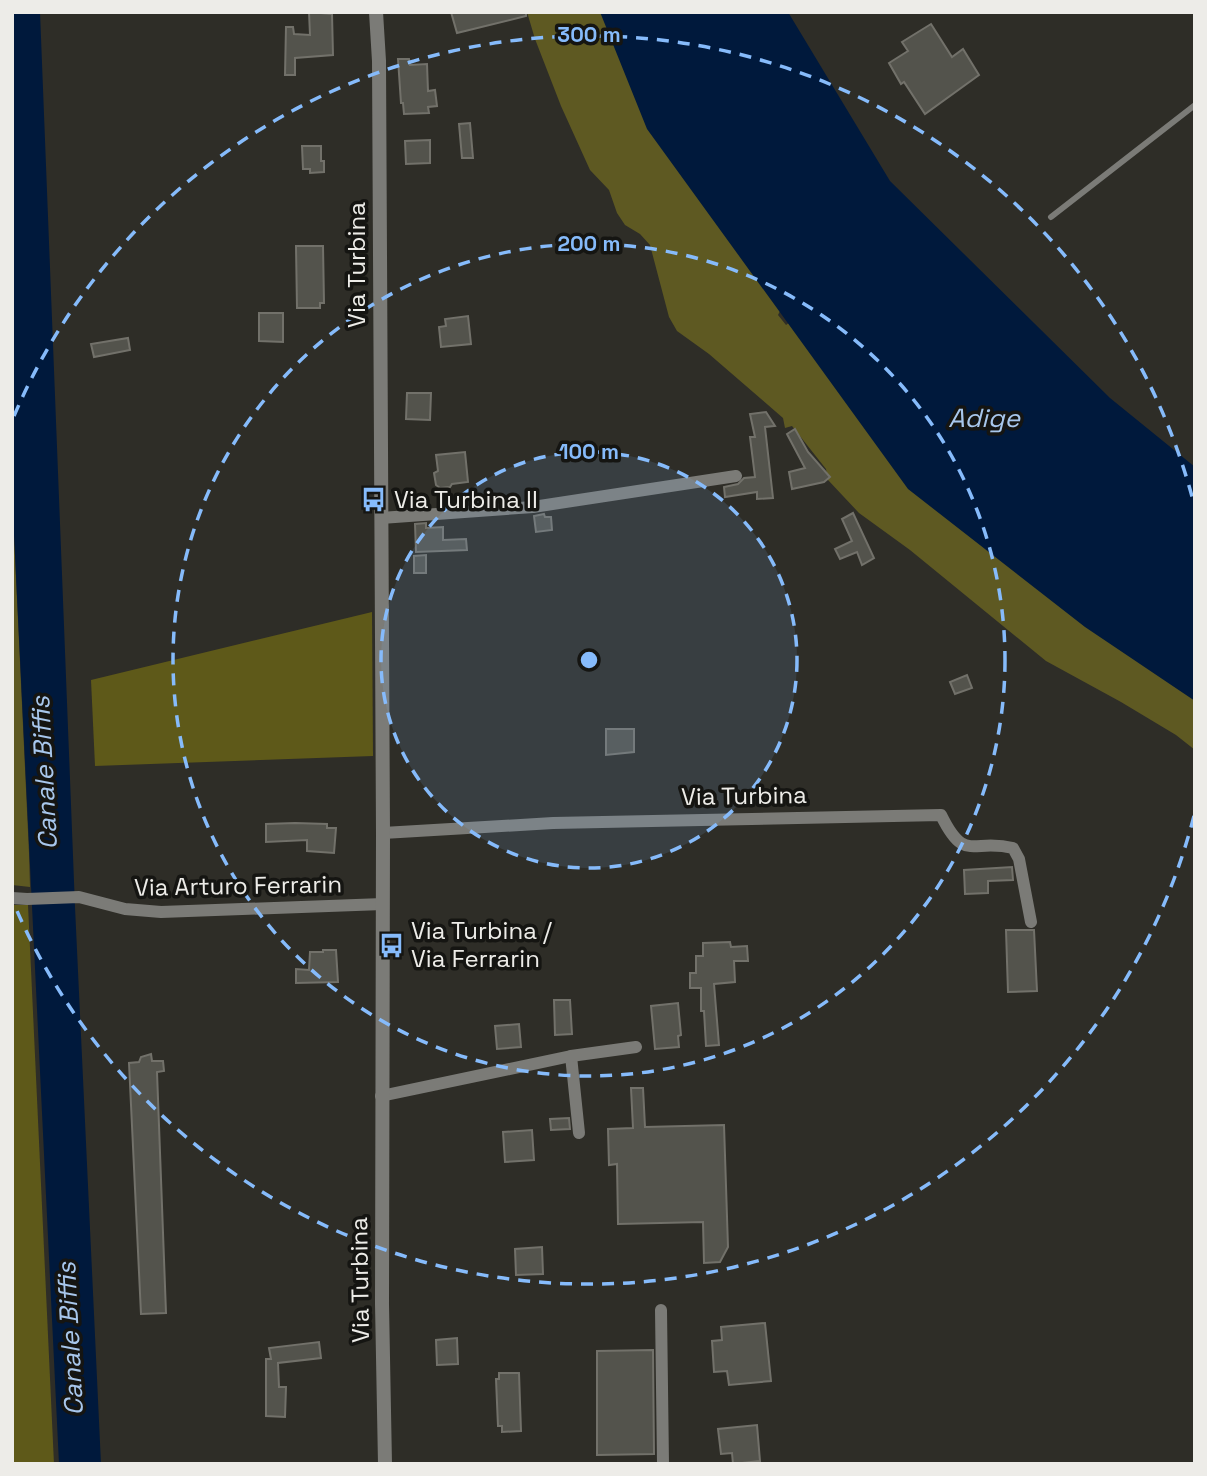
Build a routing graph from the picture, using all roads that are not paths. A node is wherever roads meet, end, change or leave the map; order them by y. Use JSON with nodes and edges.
{"nodes":[{"id":1,"x":376,"y":12,"type":"edge"},
{"id":2,"x":1195,"y":105,"type":"edge"},
{"id":3,"x":1051,"y":217,"type":"dead end"},
{"id":4,"x":736,"y":476,"type":"dead end"},
{"id":5,"x":380,"y":518,"type":"junction"},
{"id":6,"x":383,"y":833,"type":"junction"},
{"id":7,"x":12,"y":898,"type":"edge"},
{"id":8,"x":383,"y":904,"type":"junction"},
{"id":9,"x":1031,"y":922,"type":"dead end"},
{"id":10,"x":636,"y":1047,"type":"dead end"},
{"id":11,"x":571,"y":1056,"type":"junction"},
{"id":12,"x":381,"y":1096,"type":"junction"},
{"id":13,"x":579,"y":1133,"type":"dead end"},
{"id":14,"x":661,"y":1310,"type":"dead end"},
{"id":15,"x":386,"y":1464,"type":"edge"},
{"id":16,"x":663,"y":1464,"type":"edge"}],
"edges":[{"from":1,"to":5,"type":"street","name":"Via Turbina"},
{"from":2,"to":3,"type":"lane"},
{"from":4,"to":5,"type":"street"},
{"from":5,"to":6,"type":"street","name":"Via Turbina"},
{"from":6,"to":8,"type":"street","name":"Via Turbina"},
{"from":6,"to":9,"type":"street","name":"Via Turbina"},
{"from":7,"to":8,"type":"street","name":"Via Arturo Ferrarin"},
{"from":8,"to":12,"type":"street","name":"Via Turbina"},
{"from":10,"to":11,"type":"street"},
{"from":11,"to":12,"type":"street"},
{"from":11,"to":13,"type":"street"},
{"from":12,"to":15,"type":"street","name":"Via Turbina"},
{"from":14,"to":16,"type":"street"}]}
